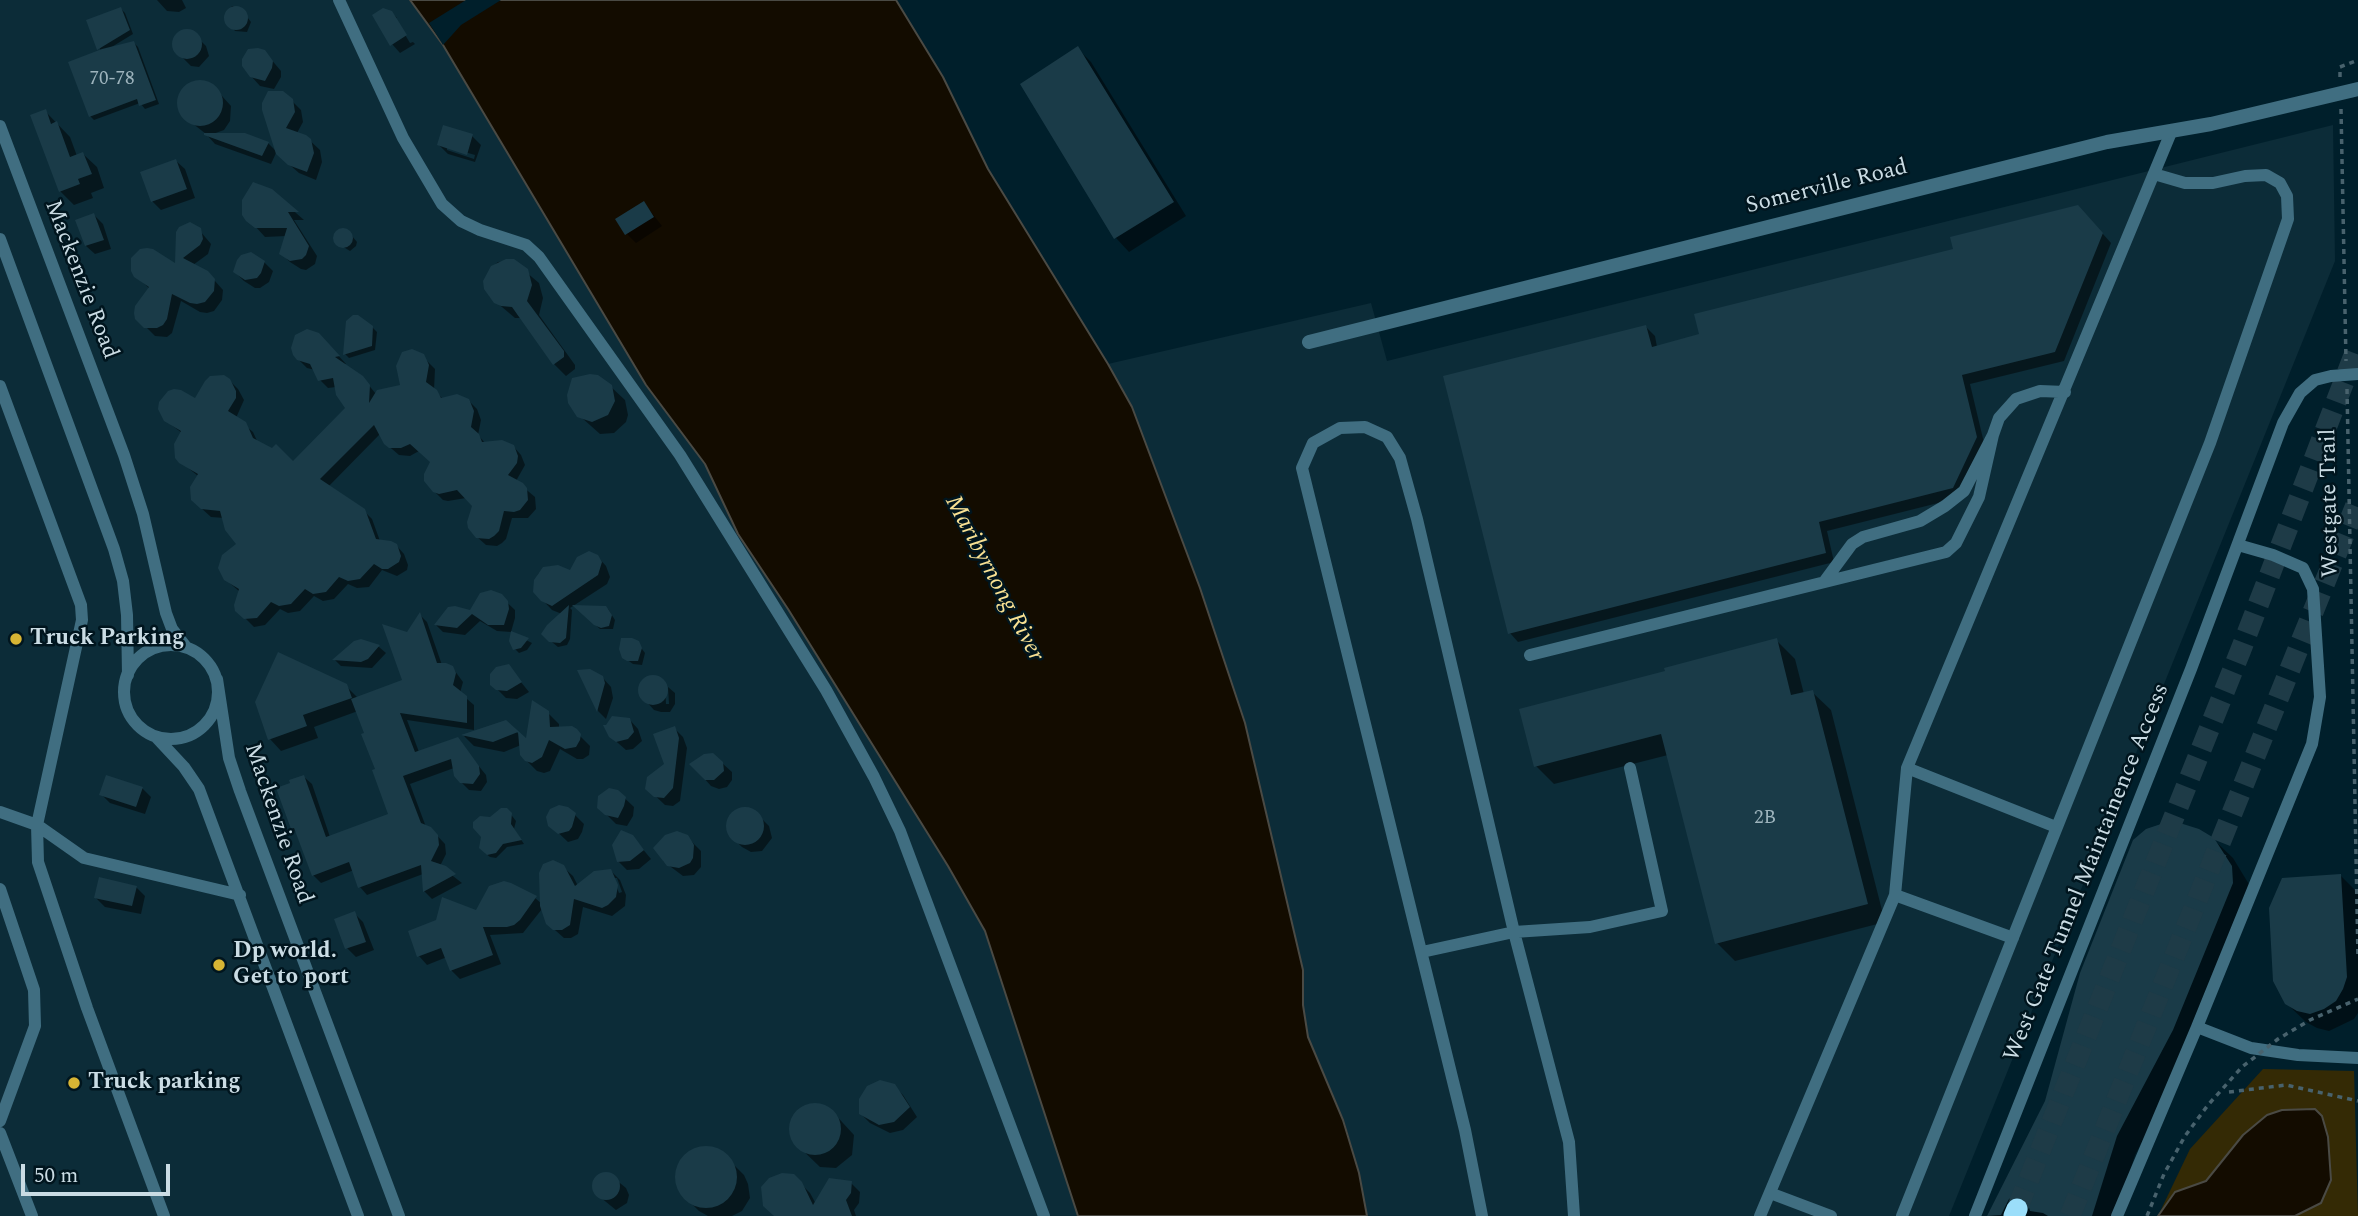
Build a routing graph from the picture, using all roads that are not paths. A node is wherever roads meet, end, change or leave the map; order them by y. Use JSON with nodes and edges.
{"nodes":[{"id":1,"x":339,"y":0,"type":"edge"},
{"id":2,"x":2358,"y":89,"type":"edge"},
{"id":3,"x":0,"y":126,"type":"edge"},
{"id":4,"x":2172,"y":130,"type":"junction"},
{"id":5,"x":2154,"y":174,"type":"junction"},
{"id":6,"x":0,"y":239,"type":"edge"},
{"id":7,"x":1309,"y":342,"type":"dead end"},
{"id":8,"x":2352,"y":374,"type":"edge"},
{"id":9,"x":0,"y":386,"type":"edge"},
{"id":10,"x":2064,"y":392,"type":"junction"},
{"id":11,"x":1993,"y":435,"type":"junction"},
{"id":12,"x":2238,"y":545,"type":"junction"},
{"id":13,"x":1824,"y":582,"type":"junction"},
{"id":14,"x":186,"y":647,"type":"junction"},
{"id":15,"x":1530,"y":655,"type":"dead end"},
{"id":16,"x":128,"y":675,"type":"junction"},
{"id":17,"x":216,"y":679,"type":"junction"},
{"id":18,"x":156,"y":737,"type":"junction"},
{"id":19,"x":1630,"y":768,"type":"dead end"},
{"id":20,"x":1907,"y":768,"type":"junction"},
{"id":21,"x":0,"y":812,"type":"edge"},
{"id":22,"x":37,"y":825,"type":"junction"},
{"id":23,"x":2056,"y":827,"type":"junction"},
{"id":24,"x":0,"y":889,"type":"edge"},
{"id":25,"x":240,"y":895,"type":"junction"},
{"id":26,"x":1895,"y":895,"type":"junction"},
{"id":27,"x":1514,"y":932,"type":"junction"},
{"id":28,"x":2014,"y":938,"type":"junction"},
{"id":29,"x":1422,"y":952,"type":"junction"},
{"id":30,"x":2197,"y":1027,"type":"junction"},
{"id":31,"x":2358,"y":1058,"type":"edge"},
{"id":32,"x":0,"y":1121,"type":"edge"},
{"id":33,"x":0,"y":1133,"type":"edge"},
{"id":34,"x":1770,"y":1193,"type":"junction"},
{"id":35,"x":33,"y":1216,"type":"edge"},
{"id":36,"x":164,"y":1216,"type":"edge"},
{"id":37,"x":358,"y":1216,"type":"edge"},
{"id":38,"x":400,"y":1216,"type":"edge"},
{"id":39,"x":1044,"y":1216,"type":"edge"},
{"id":40,"x":1482,"y":1216,"type":"edge"},
{"id":41,"x":1574,"y":1216,"type":"edge"},
{"id":42,"x":1760,"y":1216,"type":"edge"},
{"id":43,"x":1831,"y":1216,"type":"edge"},
{"id":44,"x":1902,"y":1216,"type":"edge"},
{"id":45,"x":1975,"y":1216,"type":"edge"},
{"id":46,"x":2117,"y":1216,"type":"edge"}],
"edges":[{"from":1,"to":39,"type":"lane"},
{"from":2,"to":4,"type":"street","name":"Somerville Road"},
{"from":3,"to":14,"type":"lane","name":"Mackenzie Road"},
{"from":4,"to":5,"type":"lane"},
{"from":4,"to":7,"type":"street","name":"Somerville Road"},
{"from":5,"to":10,"type":"lane"},
{"from":5,"to":23,"type":"lane"},
{"from":6,"to":16,"type":"lane"},
{"from":8,"to":12,"type":"lane","name":"West Gate Tunnel Maintainence Access"},
{"from":9,"to":22,"type":"lane"},
{"from":10,"to":11,"type":"lane"},
{"from":10,"to":20,"type":"lane"},
{"from":11,"to":13,"type":"lane"},
{"from":11,"to":13,"type":"lane"},
{"from":12,"to":30,"type":"lane"},
{"from":12,"to":45,"type":"lane","name":"West Gate Tunnel Maintainence Access"},
{"from":13,"to":15,"type":"lane"},
{"from":14,"to":16,"type":"lane"},
{"from":14,"to":17,"type":"lane"},
{"from":16,"to":18,"type":"lane"},
{"from":17,"to":18,"type":"lane"},
{"from":17,"to":38,"type":"lane","name":"Mackenzie Road"},
{"from":18,"to":25,"type":"lane"},
{"from":19,"to":27,"type":"lane"},
{"from":20,"to":23,"type":"lane"},
{"from":20,"to":26,"type":"lane"},
{"from":21,"to":22,"type":"lane"},
{"from":22,"to":25,"type":"lane"},
{"from":22,"to":36,"type":"lane"},
{"from":23,"to":28,"type":"lane"},
{"from":24,"to":32,"type":"lane"},
{"from":25,"to":37,"type":"lane"},
{"from":26,"to":28,"type":"lane"},
{"from":26,"to":34,"type":"lane"},
{"from":27,"to":29,"type":"lane"},
{"from":27,"to":29,"type":"lane"},
{"from":27,"to":41,"type":"lane"},
{"from":28,"to":44,"type":"lane"},
{"from":29,"to":40,"type":"lane"},
{"from":30,"to":31,"type":"lane"},
{"from":30,"to":46,"type":"lane"},
{"from":33,"to":35,"type":"lane"},
{"from":34,"to":42,"type":"lane"},
{"from":34,"to":43,"type":"lane"}]}
